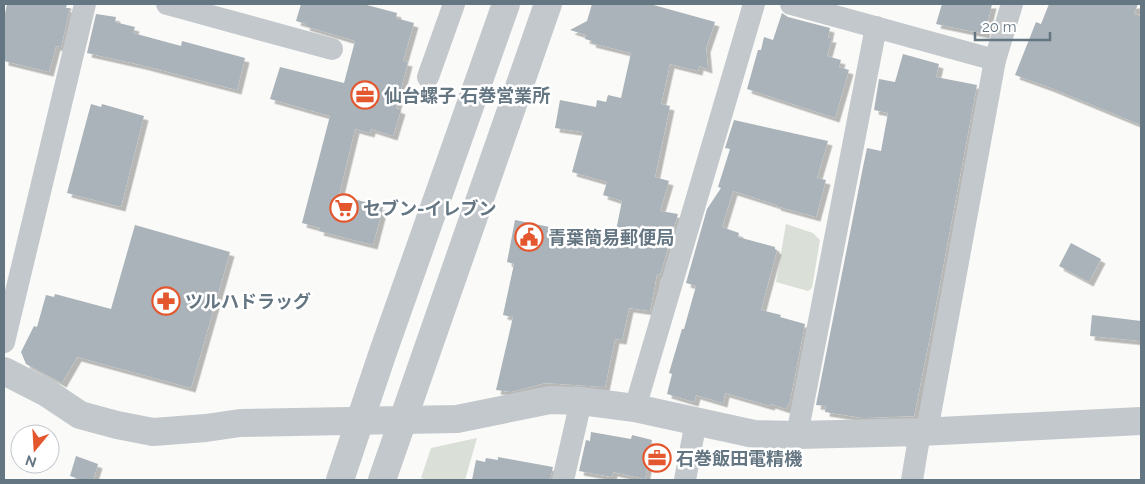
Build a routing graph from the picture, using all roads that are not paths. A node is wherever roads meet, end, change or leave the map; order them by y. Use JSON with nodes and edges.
{"nodes":[{"id":1,"x":85,"y":4,"type":"edge"},
{"id":2,"x":168,"y":4,"type":"edge"},
{"id":3,"x":454,"y":4,"type":"edge"},
{"id":4,"x":506,"y":4,"type":"edge"},
{"id":5,"x":548,"y":4,"type":"edge"},
{"id":6,"x":754,"y":4,"type":"edge"},
{"id":7,"x":791,"y":4,"type":"edge"},
{"id":8,"x":1012,"y":4,"type":"edge"},
{"id":9,"x":876,"y":27,"type":"junction"},
{"id":10,"x":332,"y":49,"type":"dead end"},
{"id":11,"x":995,"y":60,"type":"junction"},
{"id":12,"x":428,"y":76,"type":"dead end"},
{"id":13,"x":4,"y":342,"type":"edge"},
{"id":14,"x":4,"y":371,"type":"edge"},
{"id":15,"x":581,"y":401,"type":"junction"},
{"id":16,"x":635,"y":408,"type":"junction"},
{"id":17,"x":403,"y":421,"type":"junction"},
{"id":18,"x":696,"y":421,"type":"junction"},
{"id":19,"x":1141,"y":421,"type":"edge"},
{"id":20,"x":361,"y":422,"type":"junction"},
{"id":21,"x":924,"y":432,"type":"junction"},
{"id":22,"x":797,"y":435,"type":"junction"},
{"id":23,"x":340,"y":480,"type":"edge"},
{"id":24,"x":382,"y":480,"type":"edge"},
{"id":25,"x":563,"y":480,"type":"edge"},
{"id":26,"x":685,"y":480,"type":"edge"},
{"id":27,"x":912,"y":480,"type":"edge"}],
"edges":[{"from":1,"to":13,"type":"street"},
{"from":2,"to":10,"type":"street"},
{"from":3,"to":12,"type":"street"},
{"from":4,"to":20,"type":"street"},
{"from":5,"to":17,"type":"street"},
{"from":6,"to":16,"type":"street"},
{"from":7,"to":9,"type":"street"},
{"from":8,"to":11,"type":"street"},
{"from":9,"to":11,"type":"street"},
{"from":9,"to":22,"type":"street"},
{"from":11,"to":21,"type":"street"},
{"from":14,"to":20,"type":"street"},
{"from":15,"to":16,"type":"street"},
{"from":15,"to":17,"type":"street"},
{"from":15,"to":25,"type":"street"},
{"from":16,"to":18,"type":"street"},
{"from":17,"to":20,"type":"street"},
{"from":17,"to":24,"type":"street"},
{"from":18,"to":22,"type":"street"},
{"from":18,"to":26,"type":"street"},
{"from":19,"to":21,"type":"street"},
{"from":20,"to":23,"type":"street"},
{"from":21,"to":22,"type":"street"},
{"from":21,"to":27,"type":"street"}]}
